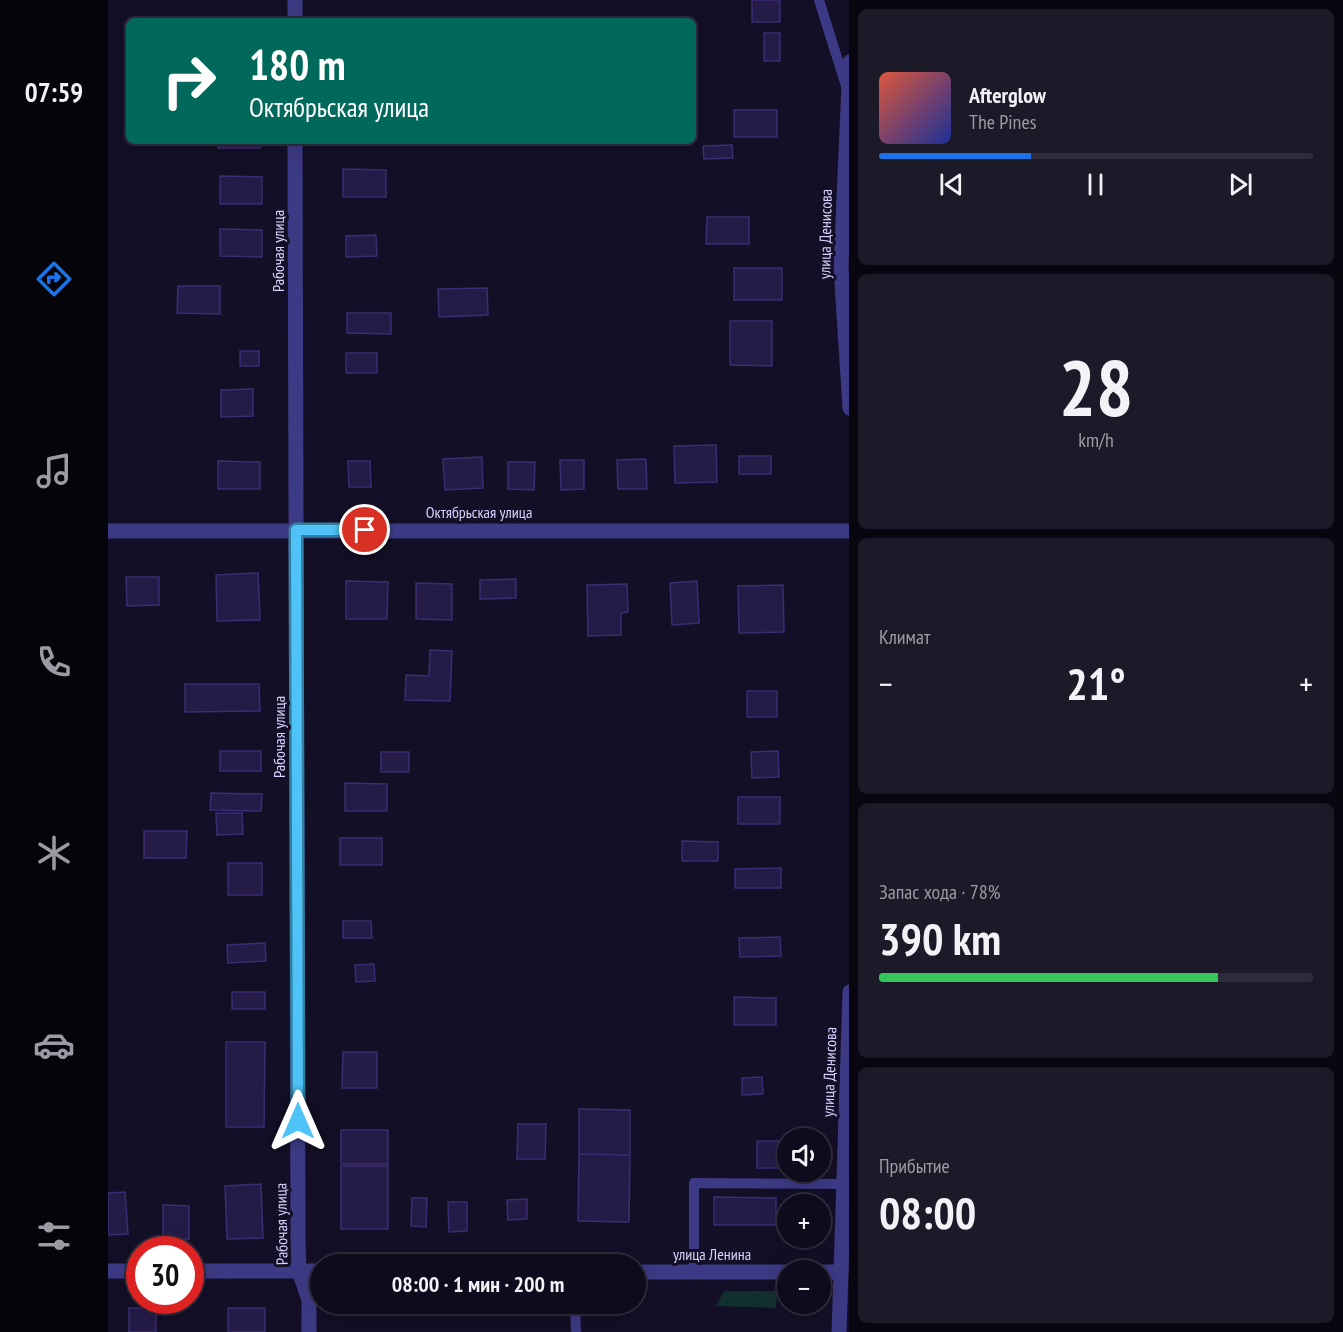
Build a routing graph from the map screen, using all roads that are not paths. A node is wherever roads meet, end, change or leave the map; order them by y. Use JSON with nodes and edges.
{"nodes":[{"id":1,"x":295,"y":0,"type":"edge"},
{"id":2,"x":819,"y":0,"type":"edge"},
{"id":3,"x":295,"y":18,"type":"edge"},
{"id":4,"x":849,"y":62,"type":"edge"},
{"id":5,"x":848,"y":90,"type":"junction"},
{"id":6,"x":295,"y":144,"type":"edge"},
{"id":7,"x":849,"y":408,"type":"edge"},
{"id":8,"x":296,"y":530,"type":"junction"},
{"id":9,"x":108,"y":531,"type":"edge"},
{"id":10,"x":849,"y":531,"type":"edge"},
{"id":11,"x":849,"y":992,"type":"edge"},
{"id":12,"x":844,"y":1184,"type":"junction"},
{"id":13,"x":845,"y":1252,"type":"edge"},
{"id":14,"x":108,"y":1271,"type":"edge"},
{"id":15,"x":126,"y":1271,"type":"edge"},
{"id":16,"x":204,"y":1271,"type":"edge"},
{"id":17,"x":299,"y":1271,"type":"junction"},
{"id":18,"x":310,"y":1271,"type":"edge"},
{"id":19,"x":646,"y":1272,"type":"edge"},
{"id":20,"x":694,"y":1272,"type":"junction"},
{"id":21,"x":777,"y":1272,"type":"edge"},
{"id":22,"x":831,"y":1272,"type":"edge"},
{"id":23,"x":841,"y":1272,"type":"junction"},
{"id":24,"x":845,"y":1294,"type":"edge"},
{"id":25,"x":575,"y":1314,"type":"edge"},
{"id":26,"x":309,"y":1332,"type":"edge"},
{"id":27,"x":576,"y":1332,"type":"edge"},
{"id":28,"x":839,"y":1332,"type":"edge"}],
"edges":[{"from":1,"to":3,"type":"street"},
{"from":2,"to":5,"type":"lane"},
{"from":4,"to":5,"type":"street","name":"улица Денисова"},
{"from":5,"to":7,"type":"street","name":"улица Денисова"},
{"from":6,"to":8,"type":"street","name":"Рабочая улица"},
{"from":8,"to":9,"type":"street","name":"Октябрьская улица"},
{"from":8,"to":10,"type":"street","name":"Октябрьская улица"},
{"from":8,"to":17,"type":"street","name":"Рабочая улица"},
{"from":11,"to":12,"type":"street","name":"улица Денисова"},
{"from":12,"to":13,"type":"street","name":"улица Денисова"},
{"from":12,"to":20,"type":"lane"},
{"from":13,"to":23,"type":"street","name":"улица Денисова"},
{"from":14,"to":15,"type":"street"},
{"from":16,"to":17,"type":"street"},
{"from":17,"to":18,"type":"street"},
{"from":17,"to":26,"type":"street","name":"Рабочая улица"},
{"from":19,"to":20,"type":"street","name":"улица Ленина"},
{"from":20,"to":21,"type":"street","name":"улица Ленина"},
{"from":22,"to":23,"type":"street"},
{"from":23,"to":24,"type":"street","name":"улица Денисова"},
{"from":24,"to":28,"type":"street","name":"улица Денисова"},
{"from":25,"to":27,"type":"lane"}]}
